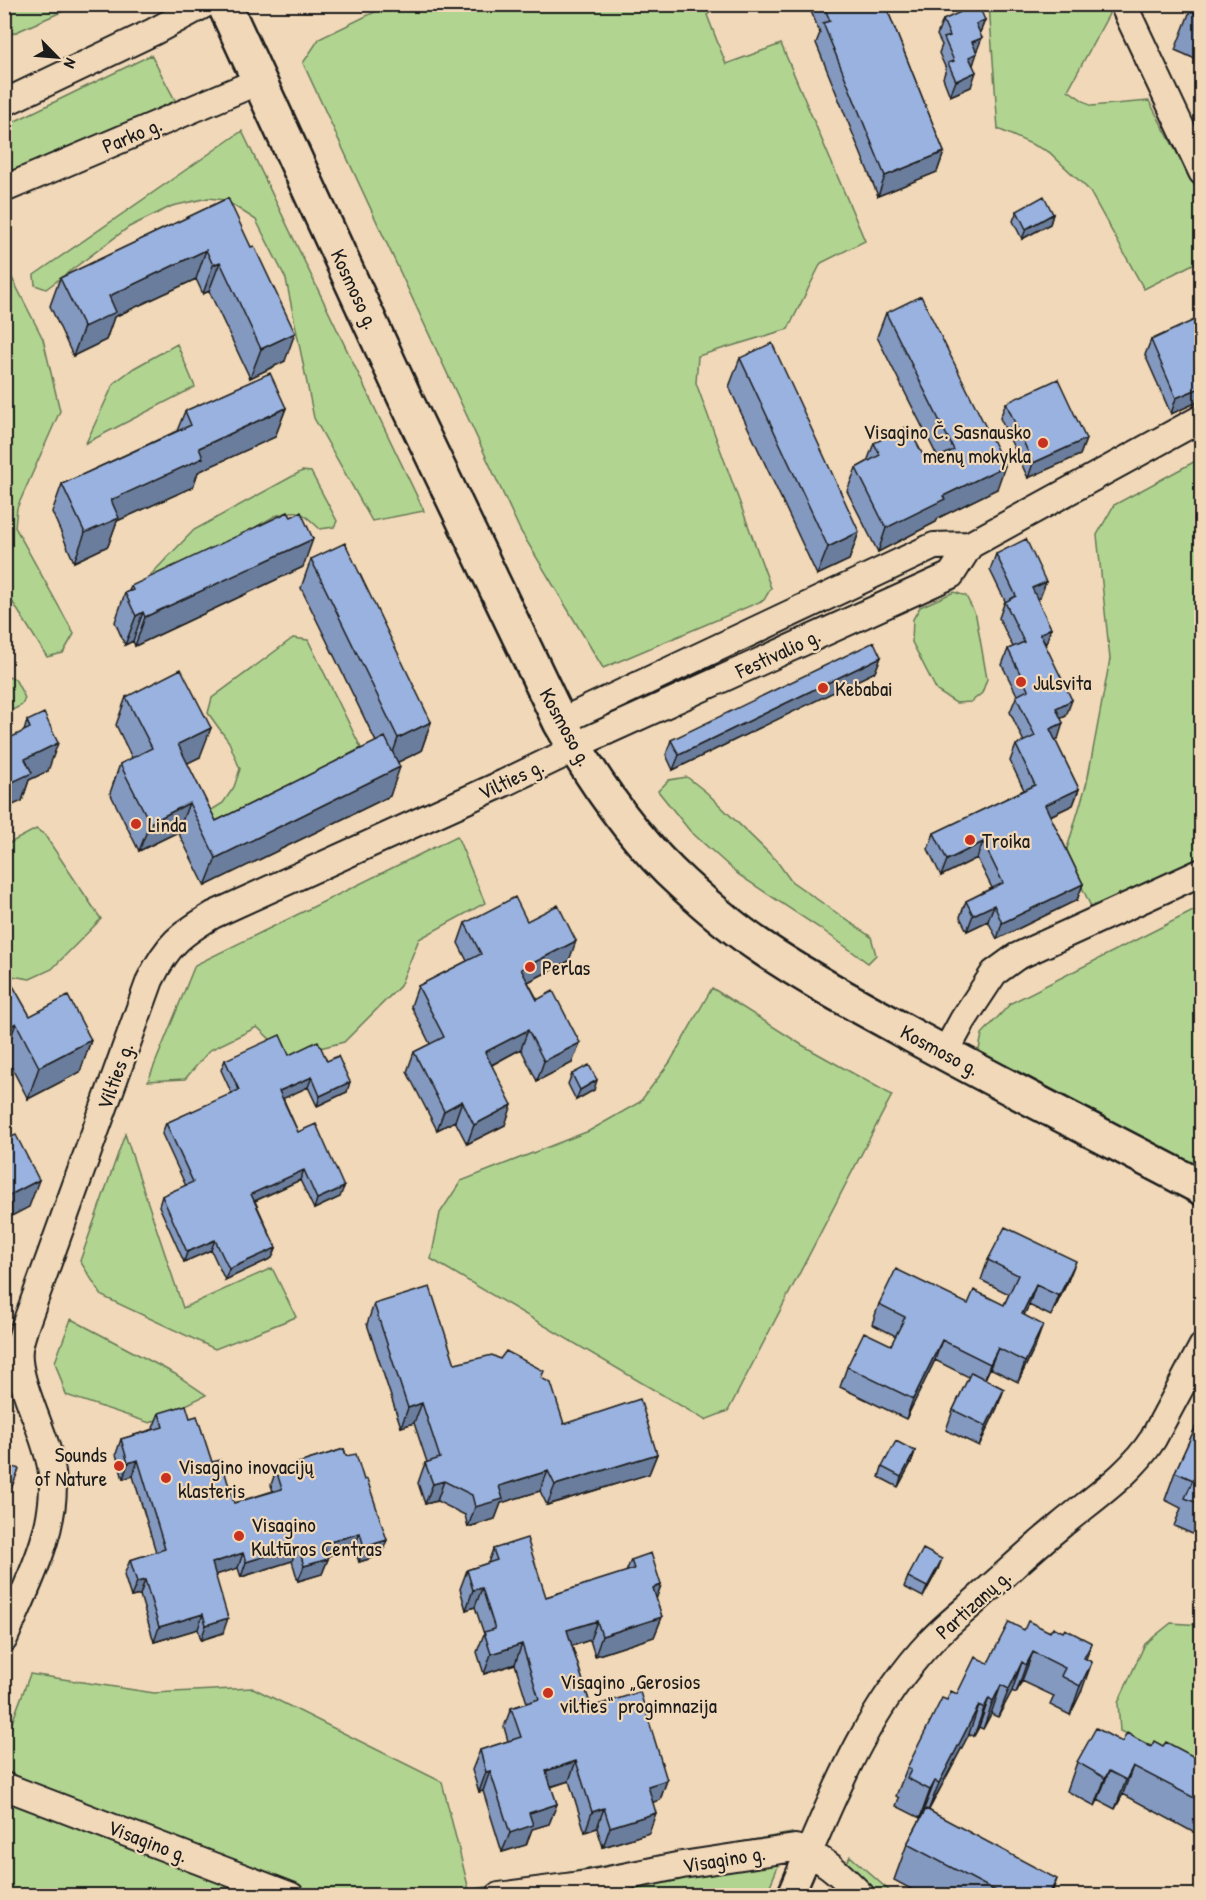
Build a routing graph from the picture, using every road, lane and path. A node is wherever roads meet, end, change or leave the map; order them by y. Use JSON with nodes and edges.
{"nodes":[{"id":1,"x":205,"y":4,"type":"edge"},
{"id":2,"x":224,"y":4,"type":"edge"},
{"id":3,"x":1123,"y":4,"type":"edge"},
{"id":4,"x":259,"y":81,"type":"junction"},
{"id":5,"x":4,"y":103,"type":"edge"},
{"id":6,"x":1202,"y":172,"type":"edge"},
{"id":7,"x":4,"y":189,"type":"edge"},
{"id":8,"x":1202,"y":418,"type":"edge"},
{"id":9,"x":567,"y":734,"type":"junction"},
{"id":10,"x":1202,"y":872,"type":"edge"},
{"id":11,"x":945,"y":1053,"type":"junction"},
{"id":12,"x":1202,"y":1188,"type":"edge"},
{"id":13,"x":1202,"y":1347,"type":"edge"},
{"id":14,"x":4,"y":1639,"type":"edge"},
{"id":15,"x":4,"y":1786,"type":"edge"},
{"id":16,"x":809,"y":1852,"type":"junction"},
{"id":17,"x":291,"y":1896,"type":"edge"},
{"id":18,"x":499,"y":1896,"type":"edge"},
{"id":19,"x":790,"y":1896,"type":"edge"},
{"id":20,"x":862,"y":1896,"type":"edge"}],
"edges":[{"from":1,"to":5,"type":"street"},
{"from":2,"to":4,"type":"main road","name":"Kosmoso g."},
{"from":3,"to":6,"type":"street"},
{"from":4,"to":7,"type":"street","name":"Parko g."},
{"from":4,"to":9,"type":"main road","name":"Kosmoso g."},
{"from":8,"to":9,"type":"street","name":"Festivalio g."},
{"from":9,"to":11,"type":"main road","name":"Kosmoso g."},
{"from":9,"to":14,"type":"street","name":"Vilties g."},
{"from":10,"to":11,"type":"street"},
{"from":11,"to":12,"type":"main road","name":"Kosmoso g."},
{"from":13,"to":16,"type":"street","name":"Partizanų g."},
{"from":15,"to":17,"type":"street","name":"Visagino g."},
{"from":16,"to":18,"type":"street","name":"Visagino g."},
{"from":16,"to":19,"type":"street","name":"Partizanų g."},
{"from":16,"to":20,"type":"street"}]}
